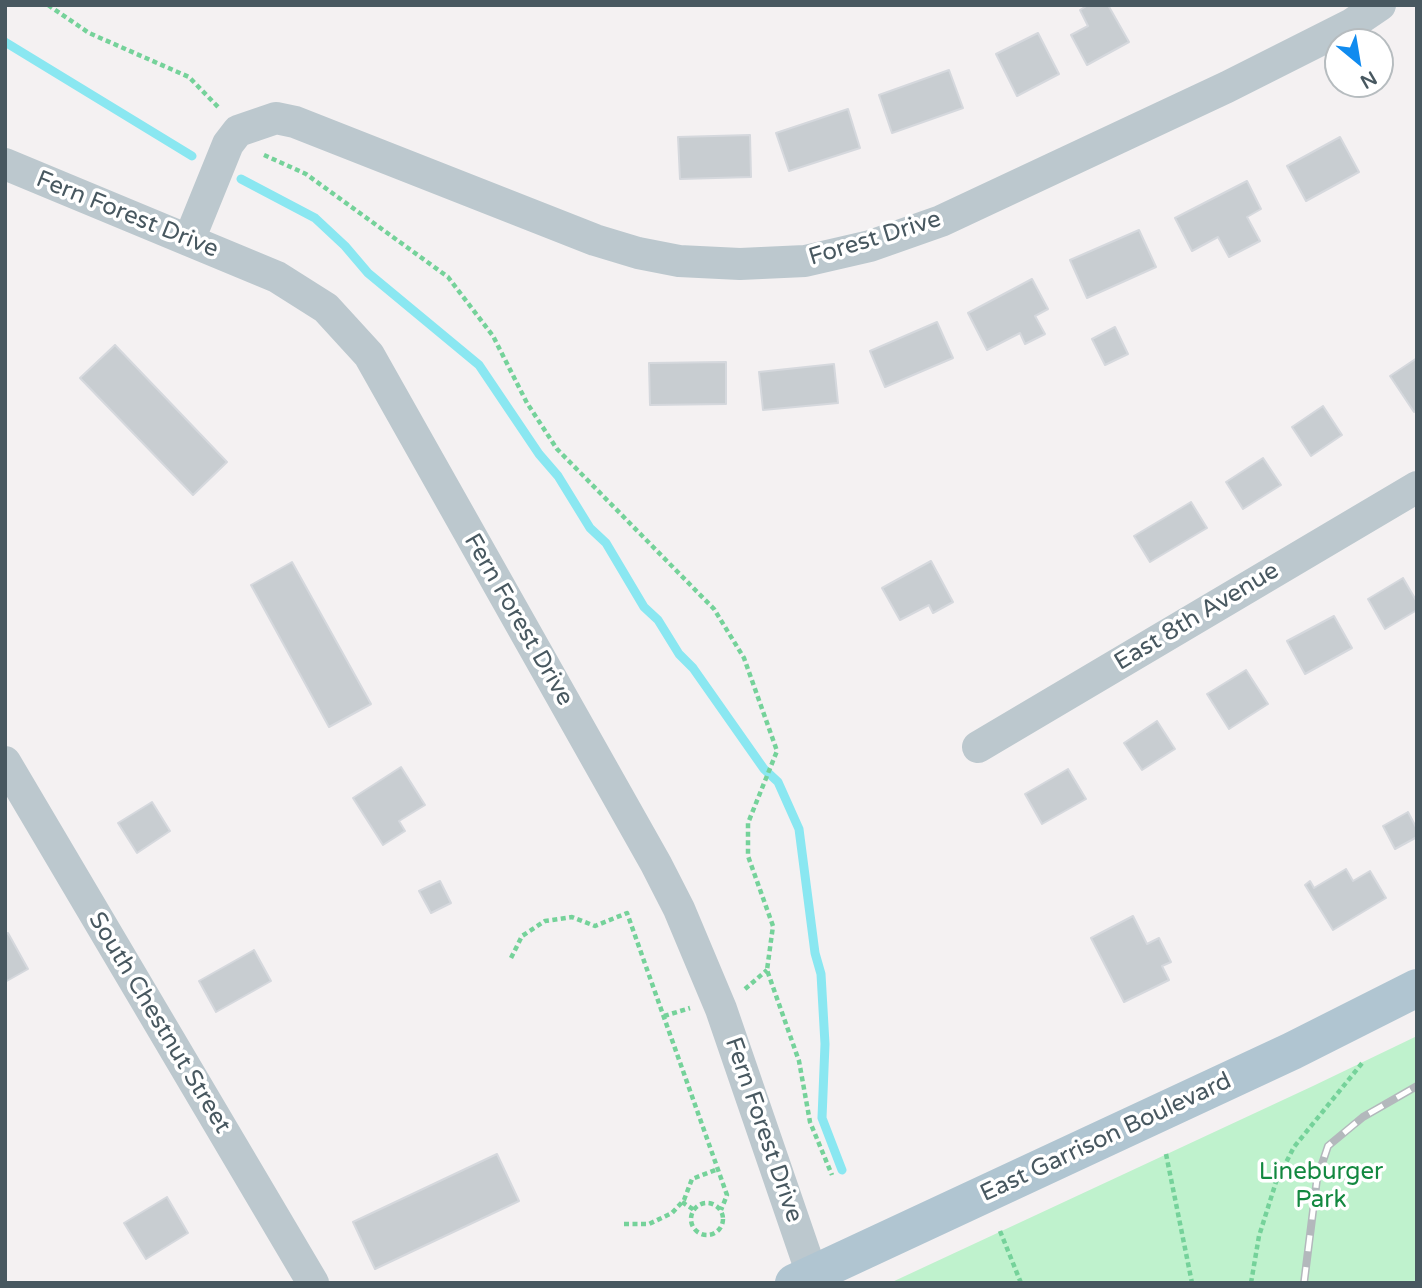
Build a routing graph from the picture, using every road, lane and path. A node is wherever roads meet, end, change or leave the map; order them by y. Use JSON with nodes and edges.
{"nodes":[{"id":1,"x":48,"y":5,"type":"edge"},
{"id":2,"x":1380,"y":5,"type":"edge"},
{"id":3,"x":1348,"y":15,"type":"edge"},
{"id":4,"x":250,"y":126,"type":"junction"},
{"id":5,"x":5,"y":164,"type":"edge"},
{"id":6,"x":189,"y":240,"type":"junction"},
{"id":7,"x":1417,"y":487,"type":"edge"},
{"id":8,"x":978,"y":747,"type":"dead end"},
{"id":9,"x":5,"y":762,"type":"edge"},
{"id":10,"x":511,"y":958,"type":"dead end"},
{"id":11,"x":1417,"y":988,"type":"edge"},
{"id":12,"x":1363,"y":1062,"type":"dead end"},
{"id":13,"x":1166,"y":1154,"type":"dead end"},
{"id":14,"x":718,"y":1168,"type":"junction"},
{"id":15,"x":832,"y":1175,"type":"dead end"},
{"id":16,"x":682,"y":1202,"type":"junction"},
{"id":17,"x":694,"y":1210,"type":"junction"},
{"id":18,"x":721,"y":1210,"type":"junction"},
{"id":19,"x":624,"y":1224,"type":"dead end"},
{"id":20,"x":1000,"y":1231,"type":"dead end"},
{"id":21,"x":803,"y":1278,"type":"edge"},
{"id":22,"x":313,"y":1283,"type":"edge"},
{"id":23,"x":1021,"y":1283,"type":"edge"},
{"id":24,"x":1192,"y":1283,"type":"edge"},
{"id":25,"x":1251,"y":1283,"type":"edge"}],
"edges":[{"from":1,"to":4,"type":"path"},
{"from":2,"to":3,"type":"street","name":"Forest Drive"},
{"from":3,"to":4,"type":"street","name":"Forest Drive"},
{"from":4,"to":6,"type":"street"},
{"from":4,"to":15,"type":"path"},
{"from":5,"to":6,"type":"street","name":"Fern Forest Drive"},
{"from":6,"to":21,"type":"street","name":"Fern Forest Drive"},
{"from":7,"to":8,"type":"street","name":"East 8th Avenue"},
{"from":9,"to":22,"type":"street","name":"South Chestnut Street"},
{"from":10,"to":14,"type":"path"},
{"from":11,"to":21,"type":"main road","name":"East Garrison Boulevard"},
{"from":12,"to":25,"type":"path"},
{"from":13,"to":24,"type":"path"},
{"from":14,"to":16,"type":"path"},
{"from":14,"to":18,"type":"path"},
{"from":16,"to":17,"type":"path"},
{"from":16,"to":19,"type":"path"},
{"from":17,"to":18,"type":"path"},
{"from":17,"to":18,"type":"path"},
{"from":20,"to":23,"type":"path"}]}
